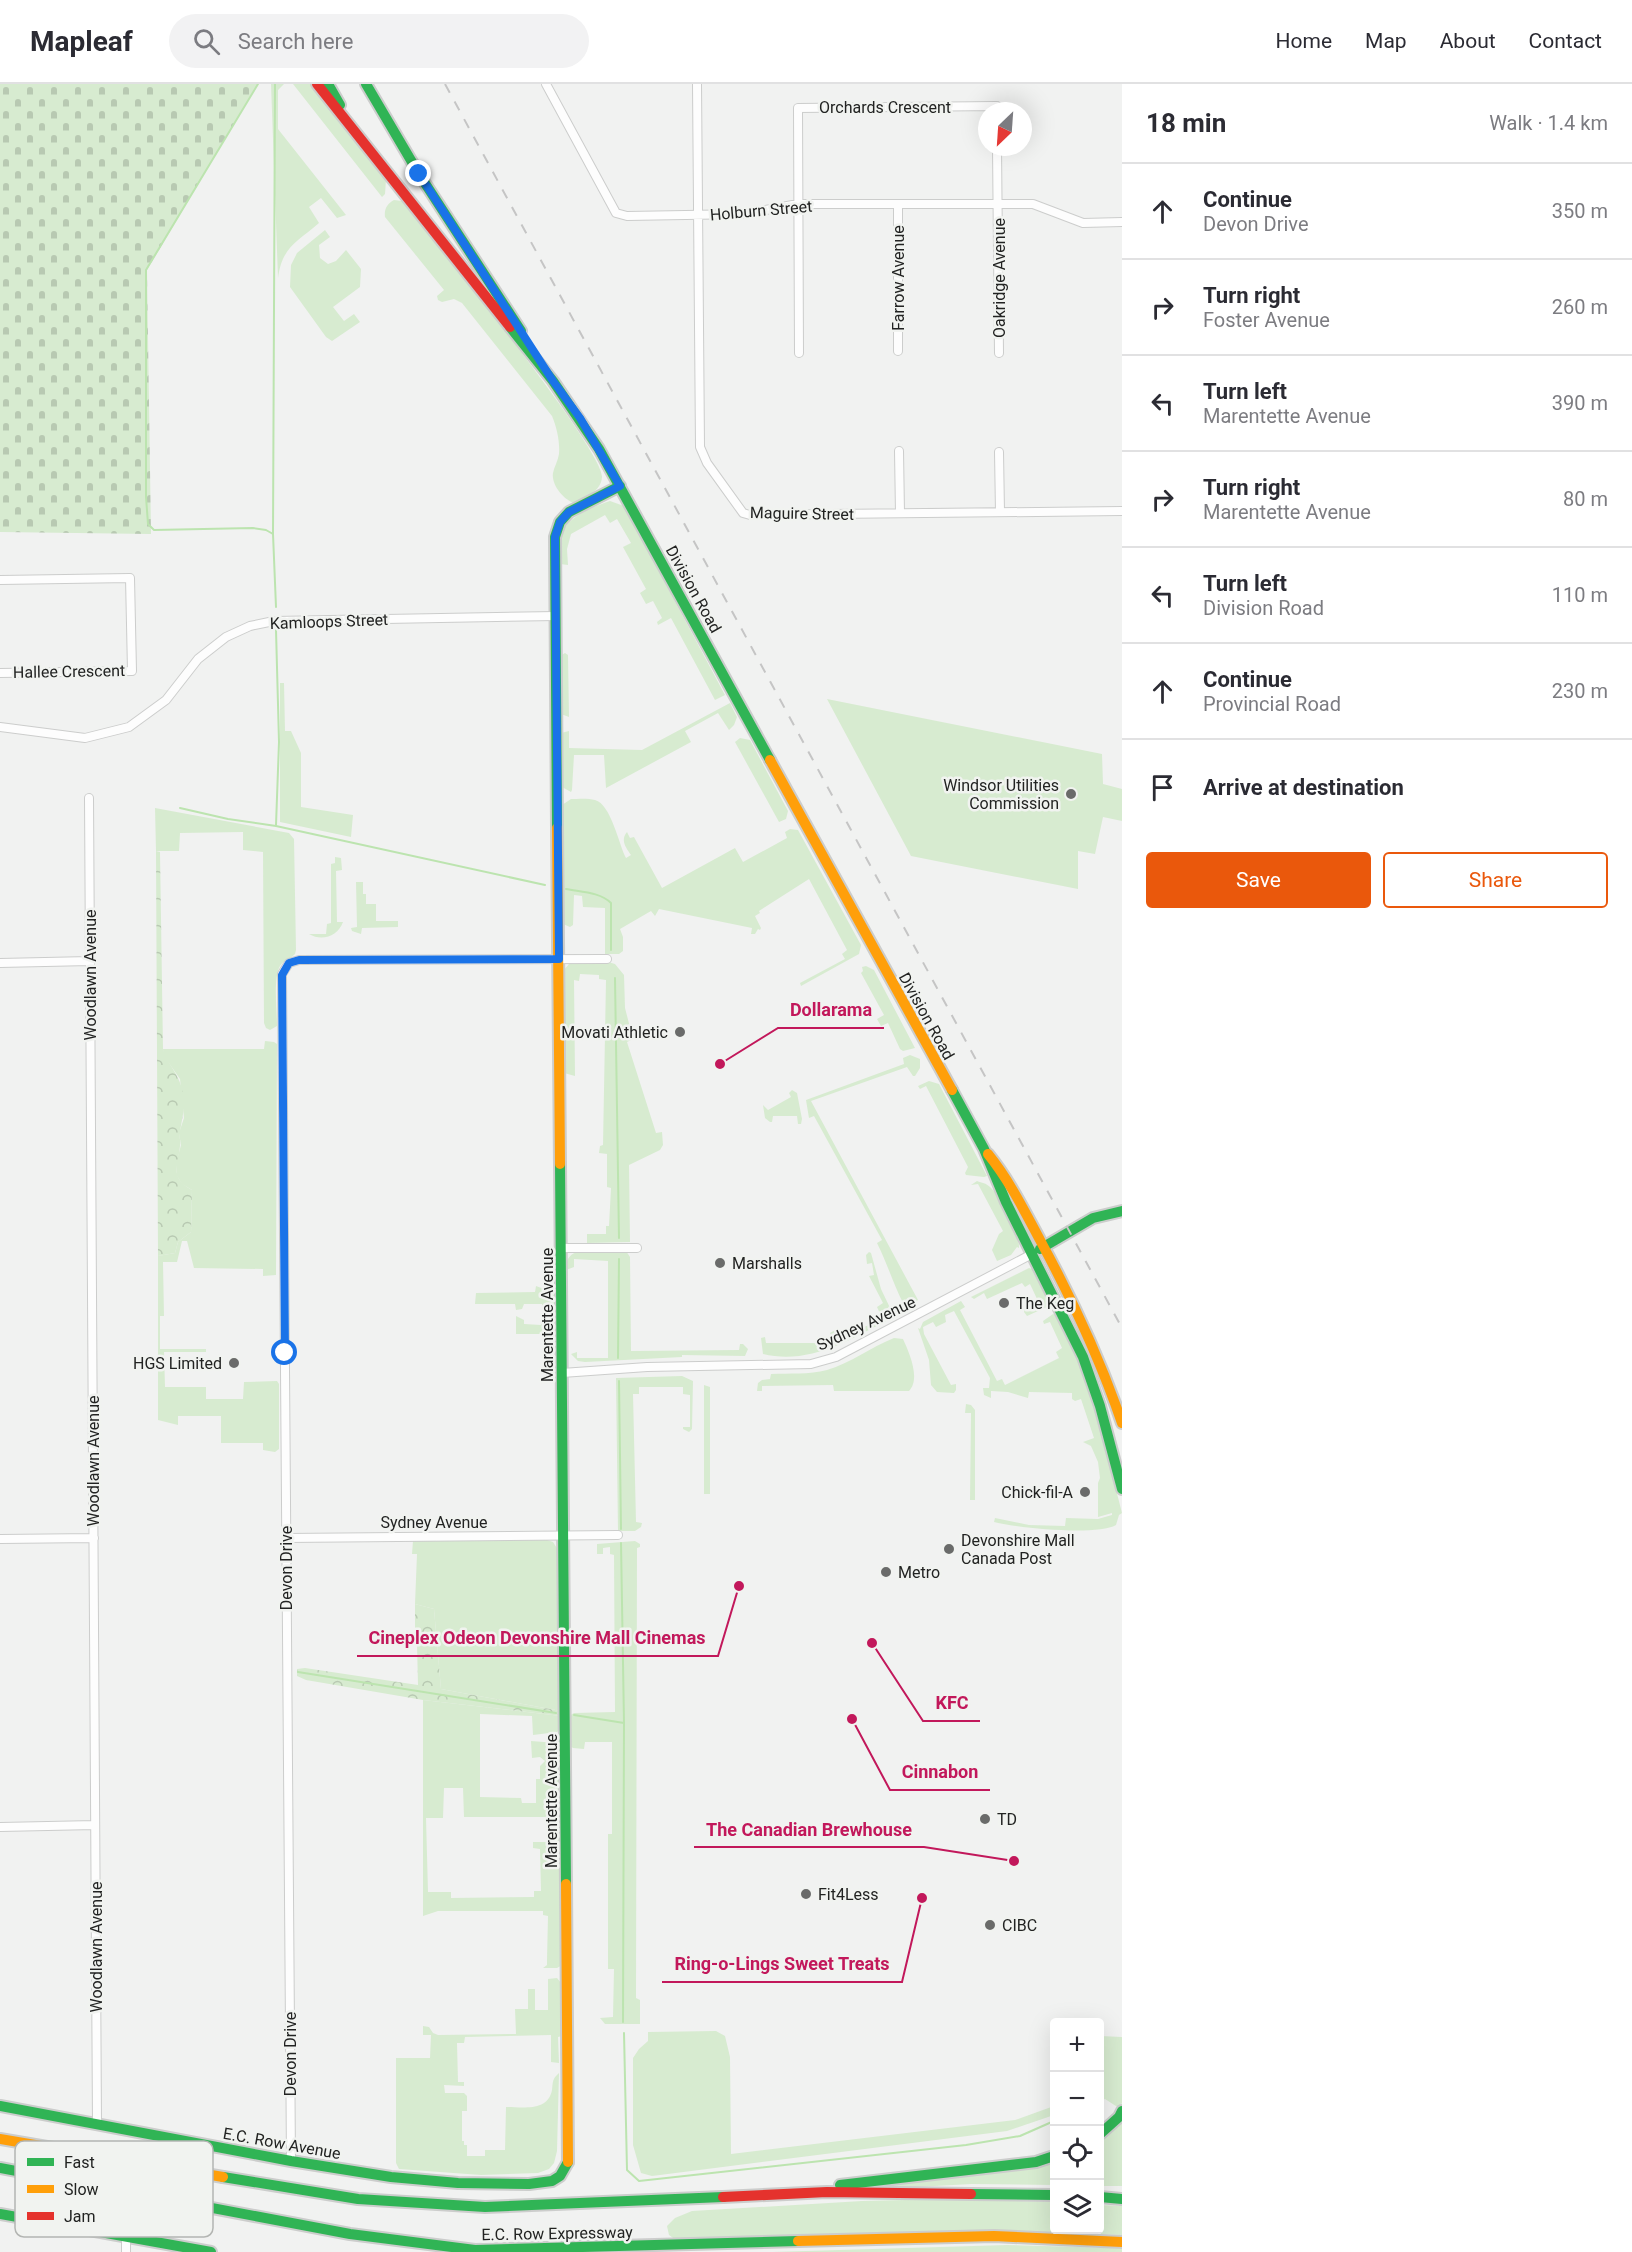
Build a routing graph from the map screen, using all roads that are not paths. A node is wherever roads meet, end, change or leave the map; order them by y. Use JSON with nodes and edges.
{"nodes":[{"id":1,"x":316,"y":84,"type":"edge"},
{"id":2,"x":328,"y":84,"type":"edge"},
{"id":3,"x":366,"y":84,"type":"edge"},
{"id":4,"x":546,"y":84,"type":"edge"},
{"id":5,"x":697,"y":84,"type":"edge"},
{"id":6,"x":978,"y":106,"type":"edge"},
{"id":7,"x":355,"y":133,"type":"junction"},
{"id":8,"x":997,"y":156,"type":"edge"},
{"id":9,"x":798,"y":204,"type":"junction"},
{"id":10,"x":998,"y":204,"type":"junction"},
{"id":11,"x":898,"y":205,"type":"junction"},
{"id":12,"x":698,"y":215,"type":"junction"},
{"id":13,"x":1122,"y":222,"type":"edge"},
{"id":14,"x":898,"y":351,"type":"dead end"},
{"id":15,"x":799,"y":353,"type":"dead end"},
{"id":16,"x":999,"y":353,"type":"dead end"},
{"id":17,"x":553,"y":381,"type":"junction"},
{"id":18,"x":899,"y":451,"type":"dead end"},
{"id":19,"x":999,"y":452,"type":"dead end"},
{"id":20,"x":620,"y":486,"type":"junction"},
{"id":21,"x":1122,"y":511,"type":"edge"},
{"id":22,"x":1000,"y":512,"type":"junction"},
{"id":23,"x":900,"y":513,"type":"junction"},
{"id":24,"x":0,"y":580,"type":"edge"},
{"id":25,"x":556,"y":616,"type":"junction"},
{"id":26,"x":0,"y":672,"type":"edge"},
{"id":27,"x":0,"y":728,"type":"edge"},
{"id":28,"x":89,"y":798,"type":"dead end"},
{"id":29,"x":559,"y":959,"type":"junction"},
{"id":30,"x":607,"y":959,"type":"dead end"},
{"id":31,"x":90,"y":962,"type":"junction"},
{"id":32,"x":0,"y":963,"type":"edge"},
{"id":33,"x":984,"y":1149,"type":"junction"},
{"id":34,"x":1122,"y":1211,"type":"edge"},
{"id":35,"x":1044,"y":1247,"type":"junction"},
{"id":36,"x":561,"y":1248,"type":"junction"},
{"id":37,"x":637,"y":1248,"type":"dead end"},
{"id":38,"x":1032,"y":1254,"type":"junction"},
{"id":39,"x":562,"y":1373,"type":"junction"},
{"id":40,"x":1122,"y":1423,"type":"edge"},
{"id":41,"x":1122,"y":1489,"type":"edge"},
{"id":42,"x":618,"y":1535,"type":"dead end"},
{"id":43,"x":564,"y":1536,"type":"junction"},
{"id":44,"x":94,"y":1538,"type":"junction"},
{"id":45,"x":286,"y":1538,"type":"junction"},
{"id":46,"x":0,"y":1539,"type":"edge"},
{"id":47,"x":95,"y":1825,"type":"junction"},
{"id":48,"x":0,"y":1827,"type":"edge"},
{"id":49,"x":0,"y":2106,"type":"edge"},
{"id":50,"x":1122,"y":2111,"type":"edge"},
{"id":51,"x":97,"y":2124,"type":"junction"},
{"id":52,"x":1104,"y":2130,"type":"edge"},
{"id":53,"x":0,"y":2139,"type":"edge"},
{"id":54,"x":186,"y":2141,"type":"edge"},
{"id":55,"x":15,"y":2142,"type":"edge"},
{"id":56,"x":213,"y":2146,"type":"edge"},
{"id":57,"x":1050,"y":2157,"type":"edge"},
{"id":58,"x":291,"y":2161,"type":"junction"},
{"id":59,"x":0,"y":2168,"type":"edge"},
{"id":60,"x":15,"y":2171,"type":"edge"},
{"id":61,"x":213,"y":2175,"type":"edge"},
{"id":62,"x":560,"y":2176,"type":"joint"},
{"id":63,"x":1122,"y":2193,"type":"edge"},
{"id":64,"x":1050,"y":2195,"type":"edge"},
{"id":65,"x":1104,"y":2195,"type":"edge"},
{"id":66,"x":734,"y":2196,"type":"junction"},
{"id":67,"x":1104,"y":2197,"type":"edge"},
{"id":68,"x":1122,"y":2199,"type":"edge"},
{"id":69,"x":213,"y":2208,"type":"edge"},
{"id":70,"x":0,"y":2214,"type":"edge"},
{"id":71,"x":15,"y":2217,"type":"edge"},
{"id":72,"x":126,"y":2237,"type":"joint"},
{"id":73,"x":1122,"y":2242,"type":"edge"},
{"id":74,"x":475,"y":2250,"type":"junction"},
{"id":75,"x":126,"y":2252,"type":"edge"},
{"id":76,"x":211,"y":2252,"type":"edge"},
{"id":77,"x":556,"y":2252,"type":"edge"}],
"edges":[{"from":1,"to":7,"type":"main road","name":"Division Road"},
{"from":2,"to":7,"type":"main road"},
{"from":3,"to":17,"type":"main road"},
{"from":4,"to":12,"type":"street","name":"Holburn Street"},
{"from":5,"to":12,"type":"street","name":"Maguire Street"},
{"from":6,"to":9,"type":"street","name":"Orchards Crescent"},
{"from":7,"to":17,"type":"main road","name":"Division Road"},
{"from":8,"to":10,"type":"street"},
{"from":9,"to":11,"type":"street","name":"Holburn Street"},
{"from":9,"to":12,"type":"street","name":"Holburn Street"},
{"from":9,"to":15,"type":"street","name":"Orchards Crescent"},
{"from":10,"to":11,"type":"street","name":"Holburn Street"},
{"from":10,"to":13,"type":"street","name":"Holburn Street"},
{"from":10,"to":16,"type":"street","name":"Oakridge Avenue"},
{"from":11,"to":14,"type":"street","name":"Farrow Avenue"},
{"from":12,"to":23,"type":"street","name":"Maguire Street"},
{"from":17,"to":20,"type":"main road","name":"Division Road"},
{"from":18,"to":23,"type":"street"},
{"from":19,"to":22,"type":"street"},
{"from":20,"to":25,"type":"main road","name":"Marentette Avenue"},
{"from":20,"to":33,"type":"main road","name":"Division Road"},
{"from":21,"to":22,"type":"street","name":"Maguire Street"},
{"from":22,"to":23,"type":"street","name":"Maguire Street"},
{"from":24,"to":26,"type":"street","name":"Hallee Crescent"},
{"from":25,"to":27,"type":"street","name":"Kamloops Street"},
{"from":25,"to":29,"type":"main road","name":"Marentette Avenue"},
{"from":28,"to":31,"type":"street","name":"Woodlawn Avenue"},
{"from":29,"to":30,"type":"street"},
{"from":29,"to":36,"type":"main road","name":"Marentette Avenue"},
{"from":29,"to":45,"type":"street","name":"Devon Drive"},
{"from":31,"to":32,"type":"street"},
{"from":31,"to":44,"type":"street","name":"Woodlawn Avenue"},
{"from":33,"to":35,"type":"main road","name":"Division Road"},
{"from":33,"to":38,"type":"main road","name":"Division Road"},
{"from":34,"to":35,"type":"main road","name":"Sydney Avenue"},
{"from":35,"to":38,"type":"main road","name":"Sydney Avenue"},
{"from":35,"to":40,"type":"main road","name":"Division Road"},
{"from":36,"to":37,"type":"street"},
{"from":36,"to":39,"type":"main road","name":"Marentette Avenue"},
{"from":38,"to":39,"type":"street","name":"Sydney Avenue"},
{"from":38,"to":41,"type":"main road","name":"Division Road"},
{"from":39,"to":43,"type":"main road","name":"Marentette Avenue"},
{"from":42,"to":43,"type":"street","name":"Sydney Avenue"},
{"from":43,"to":45,"type":"street","name":"Sydney Avenue"},
{"from":43,"to":62,"type":"main road","name":"Marentette Avenue"},
{"from":44,"to":46,"type":"street"},
{"from":44,"to":47,"type":"street","name":"Woodlawn Avenue"},
{"from":45,"to":58,"type":"street","name":"Devon Drive"},
{"from":47,"to":48,"type":"street"},
{"from":47,"to":51,"type":"street","name":"Woodlawn Avenue"},
{"from":49,"to":51,"type":"main road","name":"E.C. Row Avenue"},
{"from":50,"to":52,"type":"main road"},
{"from":51,"to":54,"type":"main road","name":"E.C. Row Avenue"},
{"from":53,"to":55,"type":"main road","name":"E.C. Row Expressway"},
{"from":56,"to":58,"type":"main road","name":"E.C. Row Avenue"},
{"from":57,"to":66,"type":"main road"},
{"from":58,"to":62,"type":"main road","name":"E.C. Row Avenue"},
{"from":59,"to":60,"type":"main road","name":"E.C. Row Expressway"},
{"from":61,"to":66,"type":"main road","name":"E.C. Row Expressway"},
{"from":63,"to":65,"type":"main road"},
{"from":64,"to":66,"type":"main road","name":"E.C. Row Expressway"},
{"from":67,"to":68,"type":"main road"},
{"from":69,"to":74,"type":"main road","name":"E.C. Row Expressway"},
{"from":70,"to":71,"type":"main road"},
{"from":72,"to":75,"type":"street"},
{"from":72,"to":76,"type":"main road"},
{"from":73,"to":74,"type":"main road","name":"E.C. Row Expressway"},
{"from":74,"to":77,"type":"main road"}]}
